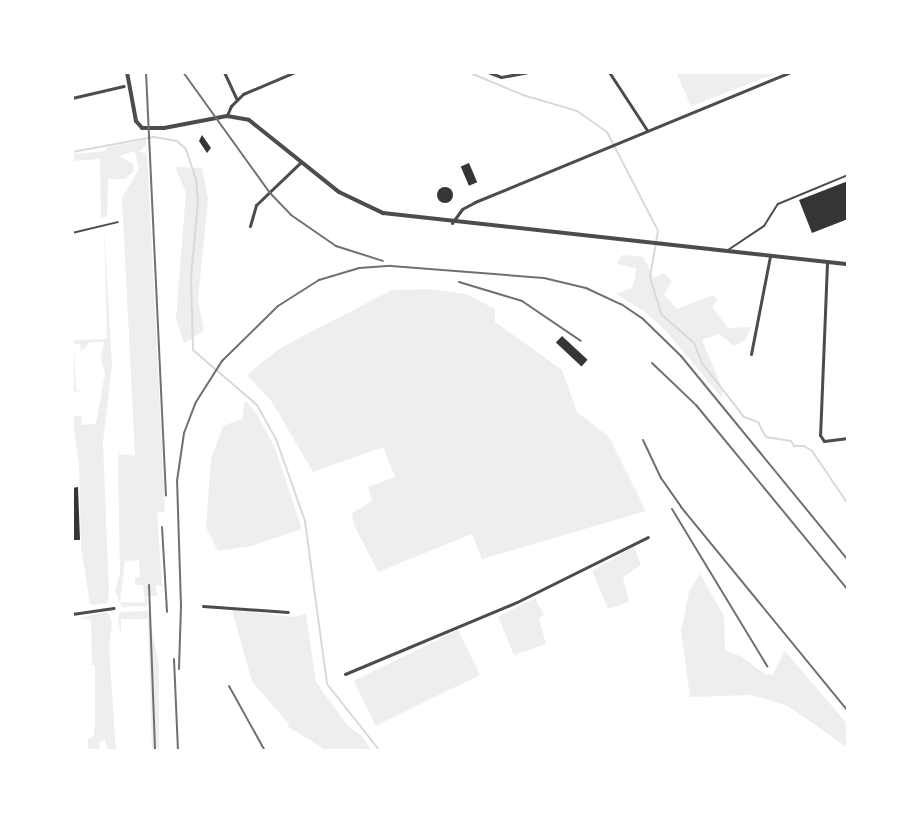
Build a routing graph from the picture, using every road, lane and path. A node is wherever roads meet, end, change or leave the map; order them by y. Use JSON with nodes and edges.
{"nodes":[{"id":1,"x":127,"y":72,"type":"edge"},
{"id":2,"x":224,"y":72,"type":"edge"},
{"id":3,"x":295,"y":72,"type":"edge"},
{"id":4,"x":488,"y":72,"type":"edge"},
{"id":5,"x":529,"y":72,"type":"edge"},
{"id":6,"x":609,"y":72,"type":"edge"},
{"id":7,"x":790,"y":72,"type":"edge"},
{"id":8,"x":124,"y":86,"type":"dead end"},
{"id":9,"x":72,"y":98,"type":"edge"},
{"id":10,"x":237,"y":99,"type":"junction"},
{"id":11,"x":227,"y":116,"type":"junction"},
{"id":12,"x":647,"y":130,"type":"junction"},
{"id":13,"x":302,"y":161,"type":"junction"},
{"id":14,"x":848,"y":175,"type":"edge"},
{"id":15,"x":118,"y":222,"type":"dead end"},
{"id":16,"x":452,"y":223,"type":"junction"},
{"id":17,"x":250,"y":226,"type":"dead end"},
{"id":18,"x":72,"y":233,"type":"edge"},
{"id":19,"x":727,"y":251,"type":"junction"},
{"id":20,"x":770,"y":255,"type":"junction"},
{"id":21,"x":828,"y":262,"type":"junction"},
{"id":22,"x":848,"y":264,"type":"edge"},
{"id":23,"x":751,"y":354,"type":"dead end"},
{"id":24,"x":848,"y":438,"type":"edge"},
{"id":25,"x":648,"y":537,"type":"dead end"},
{"id":26,"x":203,"y":606,"type":"dead end"},
{"id":27,"x":114,"y":608,"type":"dead end"},
{"id":28,"x":288,"y":612,"type":"dead end"},
{"id":29,"x":72,"y":614,"type":"edge"},
{"id":30,"x":345,"y":674,"type":"dead end"}],
"edges":[{"from":1,"to":11,"type":"street"},
{"from":2,"to":10,"type":"street"},
{"from":3,"to":10,"type":"street"},
{"from":4,"to":5,"type":"street"},
{"from":6,"to":12,"type":"street"},
{"from":7,"to":12,"type":"street"},
{"from":8,"to":9,"type":"street"},
{"from":10,"to":11,"type":"street"},
{"from":11,"to":13,"type":"street"},
{"from":12,"to":16,"type":"street"},
{"from":13,"to":16,"type":"street"},
{"from":13,"to":17,"type":"street"},
{"from":14,"to":19,"type":"lane"},
{"from":15,"to":18,"type":"lane"},
{"from":16,"to":19,"type":"street"},
{"from":19,"to":20,"type":"street"},
{"from":20,"to":21,"type":"street"},
{"from":20,"to":23,"type":"street"},
{"from":21,"to":22,"type":"street"},
{"from":21,"to":24,"type":"street"},
{"from":25,"to":30,"type":"street"},
{"from":26,"to":28,"type":"street"},
{"from":27,"to":29,"type":"street"}]}
